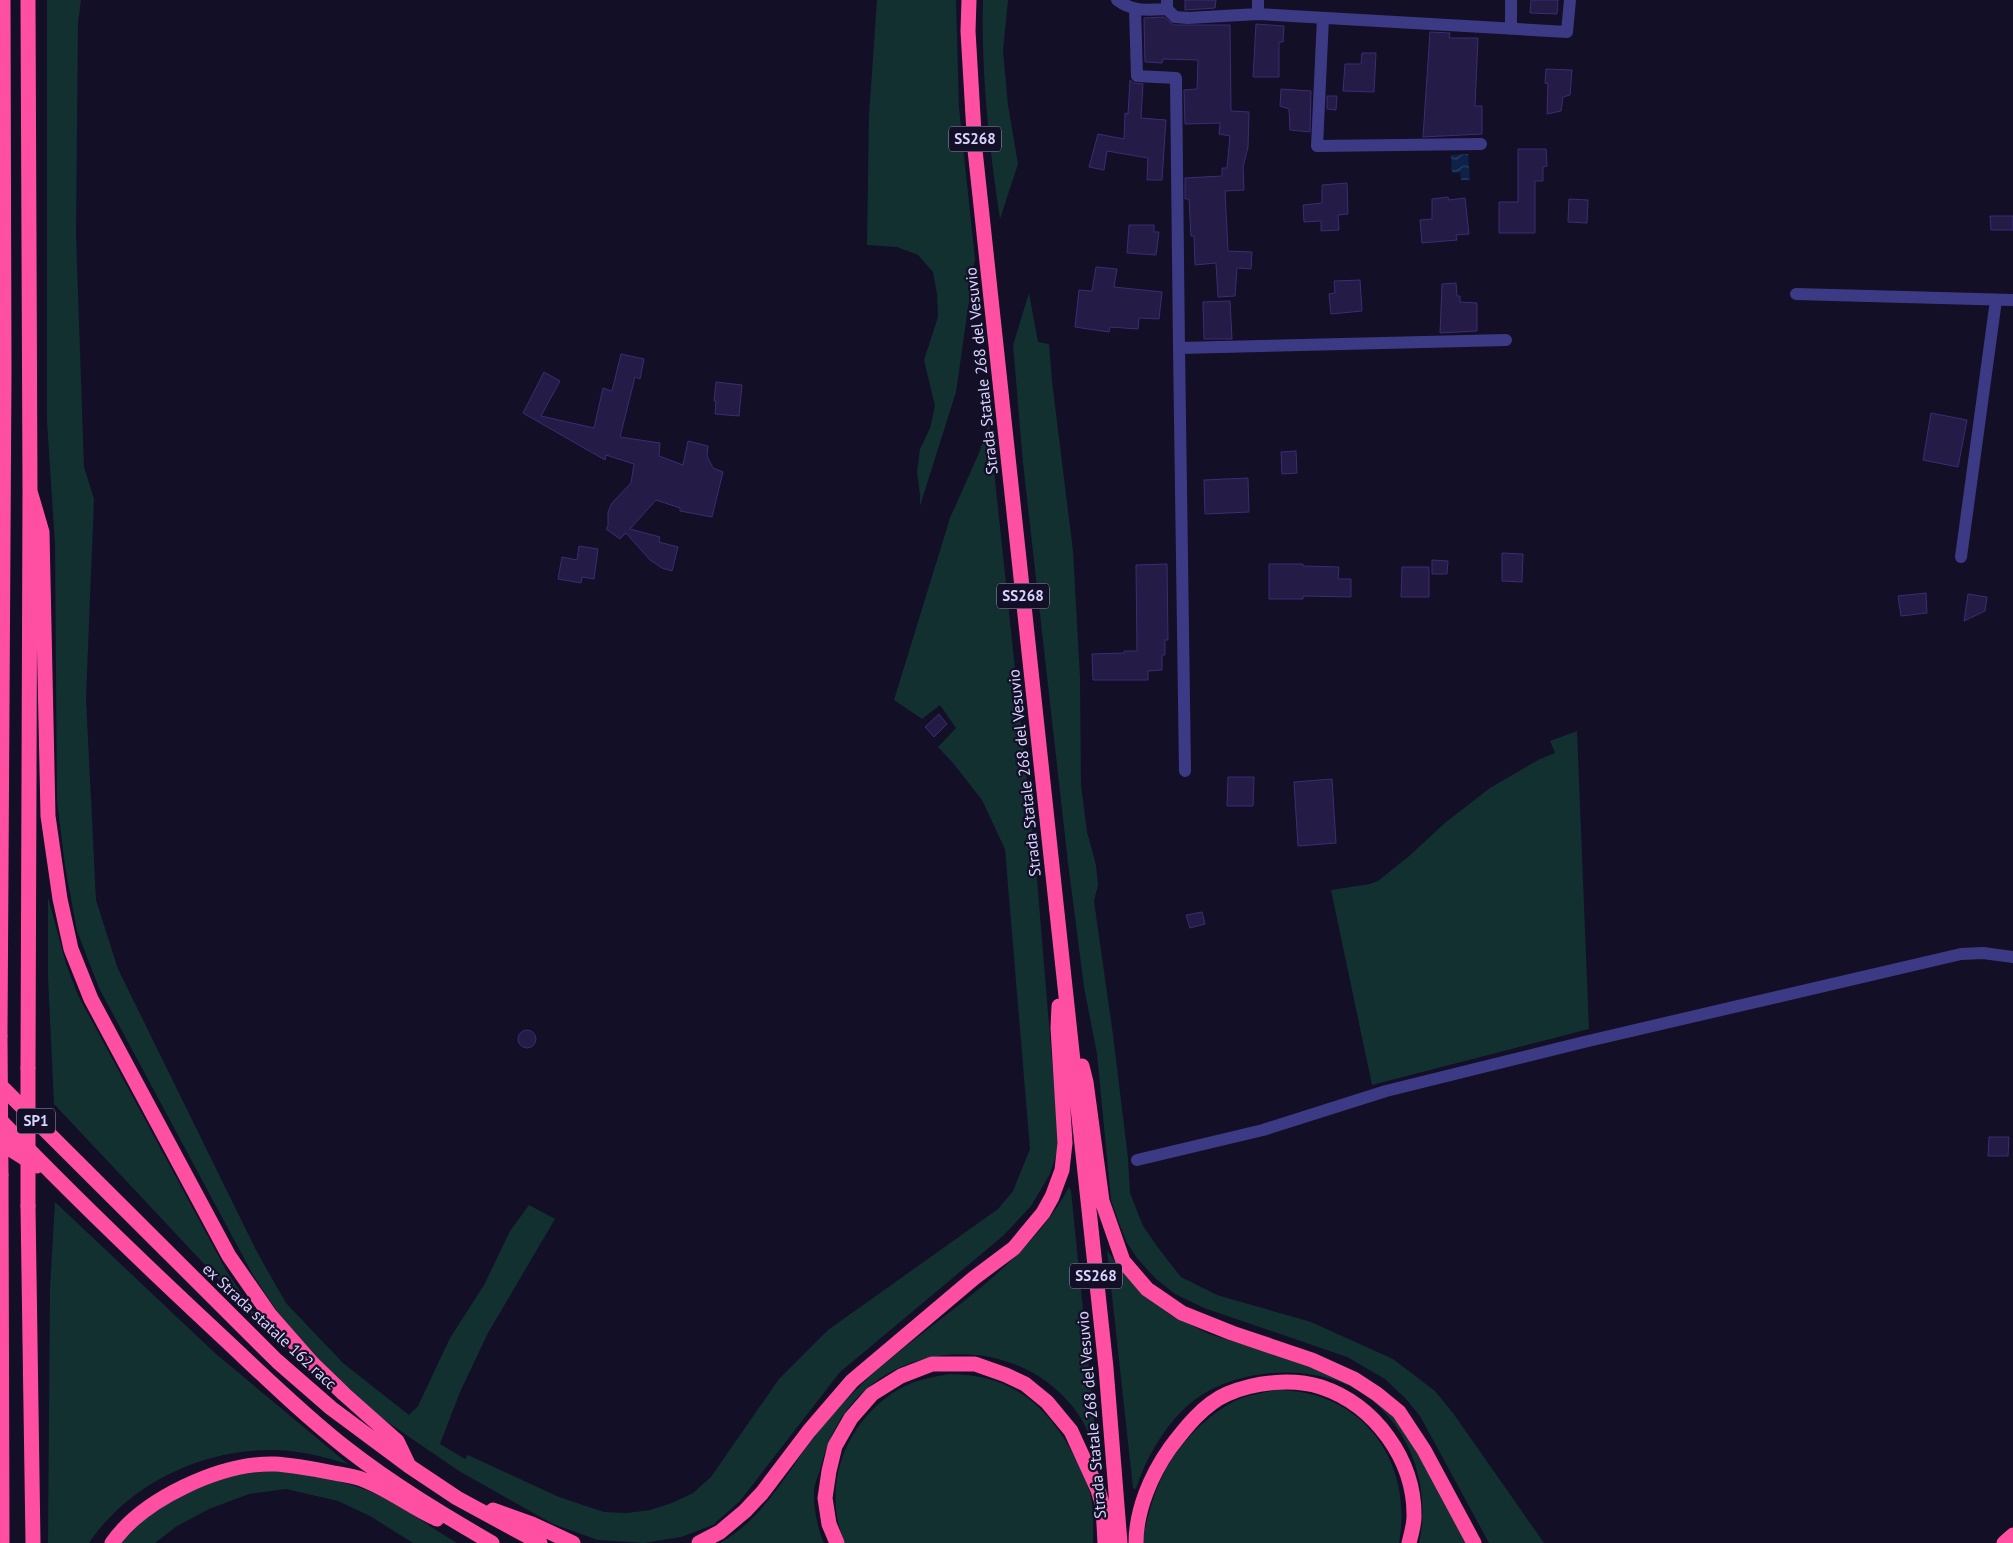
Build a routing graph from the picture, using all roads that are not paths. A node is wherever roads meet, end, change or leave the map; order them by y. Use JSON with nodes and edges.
{"nodes":[{"id":1,"x":3,"y":0,"type":"edge"},
{"id":2,"x":28,"y":0,"type":"edge"},
{"id":3,"x":968,"y":0,"type":"edge"},
{"id":4,"x":1118,"y":0,"type":"edge"},
{"id":5,"x":1258,"y":0,"type":"edge"},
{"id":6,"x":1511,"y":0,"type":"edge"},
{"id":7,"x":1570,"y":0,"type":"edge"},
{"id":8,"x":1167,"y":5,"type":"edge"},
{"id":9,"x":1135,"y":9,"type":"junction"},
{"id":10,"x":1258,"y":14,"type":"junction"},
{"id":11,"x":1323,"y":18,"type":"junction"},
{"id":12,"x":1511,"y":29,"type":"junction"},
{"id":13,"x":1,"y":100,"type":"edge"},
{"id":14,"x":1481,"y":144,"type":"dead end"},
{"id":15,"x":1796,"y":294,"type":"dead end"},
{"id":16,"x":1996,"y":300,"type":"junction"},
{"id":17,"x":2013,"y":300,"type":"edge"},
{"id":18,"x":1506,"y":340,"type":"dead end"},
{"id":19,"x":1179,"y":348,"type":"junction"},
{"id":20,"x":30,"y":491,"type":"junction"},
{"id":21,"x":1961,"y":557,"type":"dead end"},
{"id":22,"x":0,"y":668,"type":"edge"},
{"id":23,"x":3,"y":686,"type":"junction"},
{"id":24,"x":1185,"y":771,"type":"dead end"},
{"id":25,"x":1061,"y":952,"type":"junction"},
{"id":26,"x":2013,"y":957,"type":"edge"},
{"id":27,"x":0,"y":970,"type":"edge"},
{"id":28,"x":1067,"y":1009,"type":"junction"},
{"id":29,"x":0,"y":1036,"type":"edge"},
{"id":30,"x":0,"y":1085,"type":"edge"},
{"id":31,"x":0,"y":1120,"type":"edge"},
{"id":32,"x":0,"y":1137,"type":"edge"},
{"id":33,"x":1137,"y":1160,"type":"dead end"},
{"id":34,"x":1,"y":1175,"type":"edge"},
{"id":35,"x":55,"y":1177,"type":"junction"},
{"id":36,"x":409,"y":1466,"type":"junction"},
{"id":37,"x":457,"y":1498,"type":"junction"},
{"id":38,"x":2013,"y":1535,"type":"edge"},
{"id":39,"x":2,"y":1543,"type":"edge"},
{"id":40,"x":33,"y":1543,"type":"edge"},
{"id":41,"x":112,"y":1543,"type":"edge"},
{"id":42,"x":491,"y":1543,"type":"edge"},
{"id":43,"x":540,"y":1543,"type":"edge"},
{"id":44,"x":573,"y":1543,"type":"edge"},
{"id":45,"x":699,"y":1543,"type":"edge"},
{"id":46,"x":837,"y":1543,"type":"edge"},
{"id":47,"x":1105,"y":1543,"type":"edge"},
{"id":48,"x":1120,"y":1543,"type":"edge"},
{"id":49,"x":1136,"y":1543,"type":"edge"},
{"id":50,"x":1409,"y":1543,"type":"edge"},
{"id":51,"x":1474,"y":1543,"type":"edge"},
{"id":52,"x":2004,"y":1543,"type":"edge"}],
"edges":[{"from":1,"to":13,"type":"highway"},
{"from":2,"to":20,"type":"highway"},
{"from":3,"to":25,"type":"highway","name":"Strada Statale 268 del Vesuvio","number":"SS268"},
{"from":4,"to":9,"type":"street"},
{"from":5,"to":10,"type":"street"},
{"from":6,"to":12,"type":"street"},
{"from":7,"to":12,"type":"street"},
{"from":8,"to":9,"type":"street"},
{"from":8,"to":10,"type":"street"},
{"from":9,"to":19,"type":"street"},
{"from":10,"to":11,"type":"street"},
{"from":11,"to":12,"type":"street"},
{"from":11,"to":14,"type":"street"},
{"from":13,"to":23,"type":"highway"},
{"from":15,"to":16,"type":"street"},
{"from":16,"to":17,"type":"street"},
{"from":16,"to":21,"type":"street"},
{"from":18,"to":19,"type":"street"},
{"from":19,"to":24,"type":"street"},
{"from":20,"to":36,"type":"highway"},
{"from":20,"to":40,"type":"highway","bridge":true},
{"from":22,"to":23,"type":"highway"},
{"from":23,"to":27,"type":"highway"},
{"from":25,"to":28,"type":"highway","name":"Strada Statale 268 del Vesuvio","number":"SS268"},
{"from":25,"to":45,"type":"highway"},
{"from":26,"to":33,"type":"street"},
{"from":27,"to":29,"type":"highway"},
{"from":28,"to":48,"type":"highway","name":"Strada Statale 268 del Vesuvio","number":"SS268"},
{"from":28,"to":51,"type":"highway"},
{"from":29,"to":34,"type":"highway","bridge":true},
{"from":30,"to":36,"type":"highway","name":"ex Strada statale 162 racc","number":"SP1"},
{"from":31,"to":35,"type":"highway","number":"SP1"},
{"from":32,"to":35,"type":"highway"},
{"from":34,"to":39,"type":"highway"},
{"from":35,"to":42,"type":"highway"},
{"from":36,"to":37,"type":"highway","name":"ex Strada statale 162 racc"},
{"from":37,"to":43,"type":"highway","name":"ex Strada statale 162 racc"},
{"from":37,"to":44,"type":"highway"},
{"from":38,"to":52,"type":"highway"},
{"from":41,"to":42,"type":"highway"},
{"from":46,"to":47,"type":"highway"},
{"from":49,"to":50,"type":"highway"}]}
